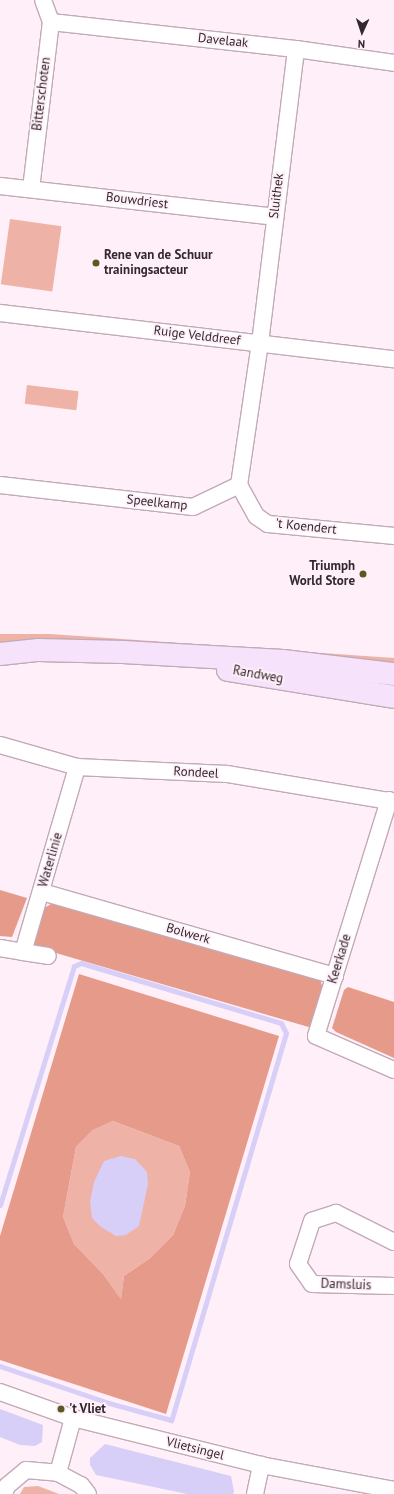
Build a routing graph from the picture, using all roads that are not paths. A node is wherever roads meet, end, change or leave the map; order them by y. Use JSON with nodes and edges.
{"nodes":[{"id":1,"x":43,"y":0,"type":"edge"},
{"id":2,"x":51,"y":22,"type":"junction"},
{"id":3,"x":296,"y":49,"type":"junction"},
{"id":4,"x":394,"y":63,"type":"edge"},
{"id":5,"x":0,"y":186,"type":"edge"},
{"id":6,"x":31,"y":189,"type":"junction"},
{"id":7,"x":274,"y":217,"type":"junction"},
{"id":8,"x":0,"y":313,"type":"edge"},
{"id":9,"x":260,"y":343,"type":"junction"},
{"id":10,"x":394,"y":359,"type":"edge"},
{"id":11,"x":0,"y":485,"type":"edge"},
{"id":12,"x":239,"y":485,"type":"junction"},
{"id":13,"x":394,"y":536,"type":"edge"},
{"id":14,"x":123,"y":652,"type":"junction"},
{"id":15,"x":0,"y":654,"type":"edge"},
{"id":16,"x":394,"y":674,"type":"edge"},
{"id":17,"x":394,"y":697,"type":"edge"},
{"id":18,"x":0,"y":745,"type":"edge"},
{"id":19,"x":78,"y":767,"type":"junction"},
{"id":20,"x":391,"y":801,"type":"edge"},
{"id":21,"x":42,"y":892,"type":"junction"},
{"id":22,"x":0,"y":948,"type":"edge"},
{"id":23,"x":23,"y":952,"type":"junction"},
{"id":24,"x":48,"y":956,"type":"dead end"},
{"id":25,"x":335,"y":976,"type":"junction"},
{"id":26,"x":394,"y":1070,"type":"edge"},
{"id":27,"x":394,"y":1242,"type":"edge"},
{"id":28,"x":394,"y":1286,"type":"edge"},
{"id":29,"x":0,"y":1392,"type":"edge"},
{"id":30,"x":73,"y":1418,"type":"junction"},
{"id":31,"x":261,"y":1465,"type":"junction"},
{"id":32,"x":58,"y":1473,"type":"junction"},
{"id":33,"x":394,"y":1490,"type":"edge"},
{"id":34,"x":4,"y":1494,"type":"edge"},
{"id":35,"x":88,"y":1494,"type":"edge"},
{"id":36,"x":255,"y":1494,"type":"edge"}],
"edges":[{"from":1,"to":2,"type":"street","name":"Bitterschoten"},
{"from":2,"to":3,"type":"street","name":"Davelaak"},
{"from":2,"to":6,"type":"street","name":"Bitterschoten"},
{"from":3,"to":4,"type":"street","name":"Davelaak"},
{"from":3,"to":7,"type":"street","name":"Sluithek"},
{"from":5,"to":6,"type":"street","name":"Bouwdriest"},
{"from":6,"to":7,"type":"street","name":"Bouwdriest"},
{"from":7,"to":9,"type":"street","name":"Sluithek"},
{"from":8,"to":9,"type":"street","name":"Ruige Velddreef"},
{"from":9,"to":10,"type":"street","name":"Ruige Velddreef"},
{"from":9,"to":12,"type":"street"},
{"from":11,"to":12,"type":"street","name":"Speelkamp"},
{"from":12,"to":13,"type":"street","name":"'t Koendert"},
{"from":14,"to":15,"type":"main road","name":"Randweg"},
{"from":14,"to":16,"type":"main road","name":"Randweg"},
{"from":14,"to":17,"type":"main road","name":"Randweg"},
{"from":18,"to":19,"type":"street","name":"Rondeel"},
{"from":19,"to":20,"type":"street","name":"Rondeel"},
{"from":19,"to":21,"type":"street","name":"Waterlinie"},
{"from":20,"to":25,"type":"street","name":"Keerkade"},
{"from":21,"to":23,"type":"street","name":"Waterlinie"},
{"from":21,"to":25,"type":"street","name":"Bolwerk"},
{"from":22,"to":23,"type":"street"},
{"from":23,"to":24,"type":"street"},
{"from":25,"to":26,"type":"street","name":"Keerkade"},
{"from":27,"to":28,"type":"street","name":"Damsluis"},
{"from":29,"to":30,"type":"street","name":"Vlietsingel"},
{"from":30,"to":31,"type":"street","name":"Vlietsingel"},
{"from":30,"to":32,"type":"street"},
{"from":31,"to":33,"type":"street","name":"Vlietsingel"},
{"from":31,"to":36,"type":"street"},
{"from":32,"to":34,"type":"street"},
{"from":32,"to":35,"type":"street"}]}
